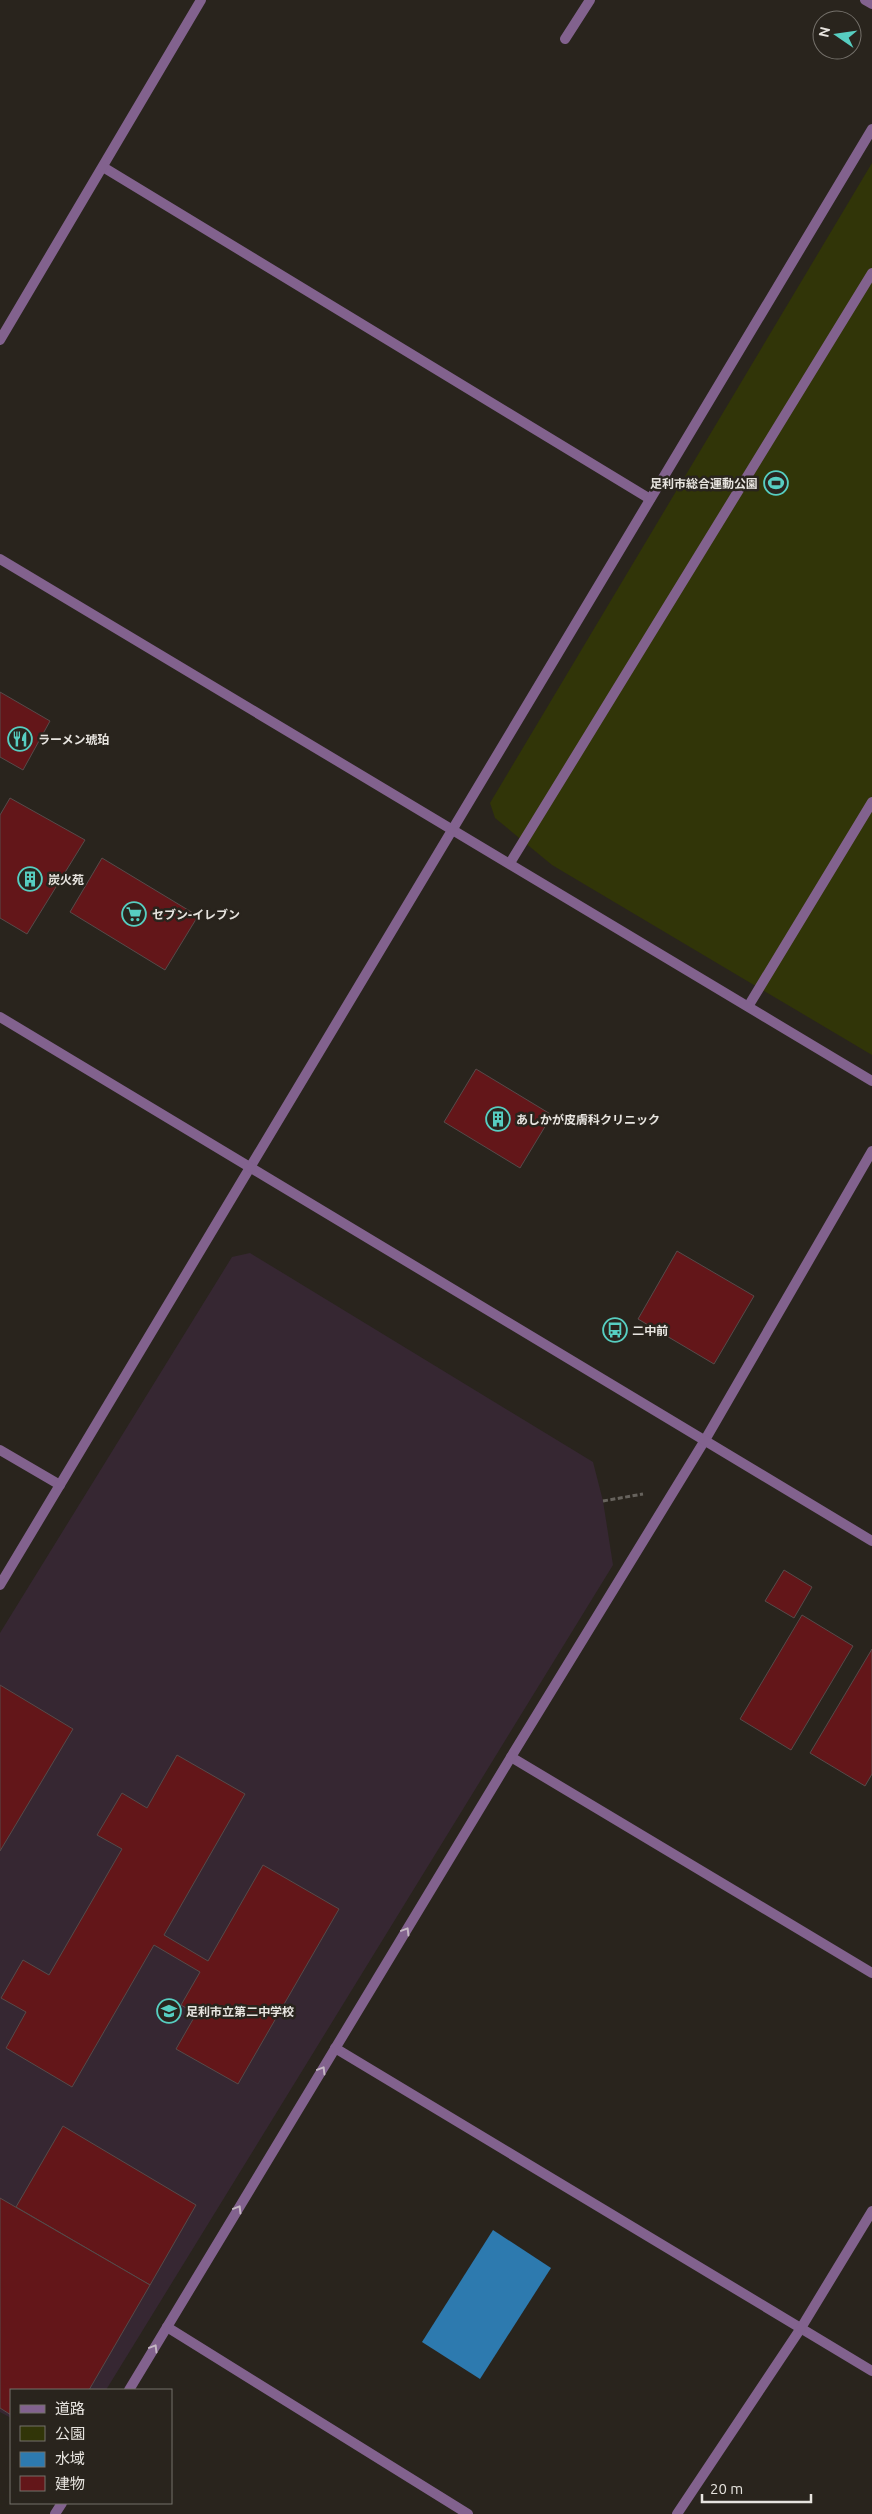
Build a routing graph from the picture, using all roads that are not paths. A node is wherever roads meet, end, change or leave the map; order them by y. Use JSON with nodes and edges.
{"nodes":[{"id":1,"x":201,"y":0,"type":"edge"},
{"id":2,"x":590,"y":0,"type":"edge"},
{"id":3,"x":865,"y":0,"type":"edge"},
{"id":4,"x":872,"y":4,"type":"edge"},
{"id":5,"x":565,"y":39,"type":"dead end"},
{"id":6,"x":872,"y":129,"type":"edge"},
{"id":7,"x":102,"y":167,"type":"junction"},
{"id":8,"x":872,"y":273,"type":"edge"},
{"id":9,"x":0,"y":340,"type":"edge"},
{"id":10,"x":650,"y":499,"type":"junction"},
{"id":11,"x":0,"y":559,"type":"edge"},
{"id":12,"x":872,"y":802,"type":"edge"},
{"id":13,"x":453,"y":830,"type":"junction"},
{"id":14,"x":510,"y":863,"type":"junction"},
{"id":15,"x":749,"y":1005,"type":"junction"},
{"id":16,"x":0,"y":1018,"type":"edge"},
{"id":17,"x":872,"y":1081,"type":"edge"},
{"id":18,"x":872,"y":1152,"type":"edge"},
{"id":19,"x":249,"y":1167,"type":"junction"},
{"id":20,"x":705,"y":1440,"type":"junction"},
{"id":21,"x":0,"y":1450,"type":"edge"},
{"id":22,"x":60,"y":1485,"type":"junction"},
{"id":23,"x":872,"y":1541,"type":"edge"},
{"id":24,"x":0,"y":1585,"type":"edge"},
{"id":25,"x":511,"y":1757,"type":"junction"},
{"id":26,"x":872,"y":1973,"type":"edge"},
{"id":27,"x":336,"y":2048,"type":"junction"},
{"id":28,"x":872,"y":2211,"type":"edge"},
{"id":29,"x":167,"y":2327,"type":"junction"},
{"id":30,"x":801,"y":2328,"type":"junction"},
{"id":31,"x":872,"y":2371,"type":"edge"},
{"id":32,"x":130,"y":2389,"type":"edge"},
{"id":33,"x":468,"y":2514,"type":"edge"},
{"id":34,"x":677,"y":2514,"type":"edge"}],
"edges":[{"from":1,"to":7,"type":"street"},
{"from":2,"to":5,"type":"street"},
{"from":3,"to":4,"type":"street"},
{"from":6,"to":10,"type":"street"},
{"from":7,"to":9,"type":"street"},
{"from":7,"to":10,"type":"street"},
{"from":8,"to":14,"type":"street"},
{"from":10,"to":13,"type":"street"},
{"from":11,"to":13,"type":"street"},
{"from":12,"to":15,"type":"street"},
{"from":13,"to":14,"type":"street"},
{"from":13,"to":19,"type":"street"},
{"from":14,"to":15,"type":"street"},
{"from":15,"to":17,"type":"street"},
{"from":16,"to":19,"type":"street"},
{"from":18,"to":20,"type":"street"},
{"from":19,"to":20,"type":"street"},
{"from":19,"to":22,"type":"street"},
{"from":20,"to":23,"type":"street"},
{"from":20,"to":25,"type":"street"},
{"from":21,"to":22,"type":"street"},
{"from":22,"to":24,"type":"street"},
{"from":25,"to":26,"type":"street"},
{"from":27,"to":25,"type":"street","one_way":true},
{"from":29,"to":27,"type":"street","one_way":true},
{"from":27,"to":30,"type":"street"},
{"from":28,"to":30,"type":"street"},
{"from":32,"to":29,"type":"street","one_way":true},
{"from":29,"to":33,"type":"street"},
{"from":30,"to":31,"type":"street"},
{"from":30,"to":34,"type":"street"}]}
